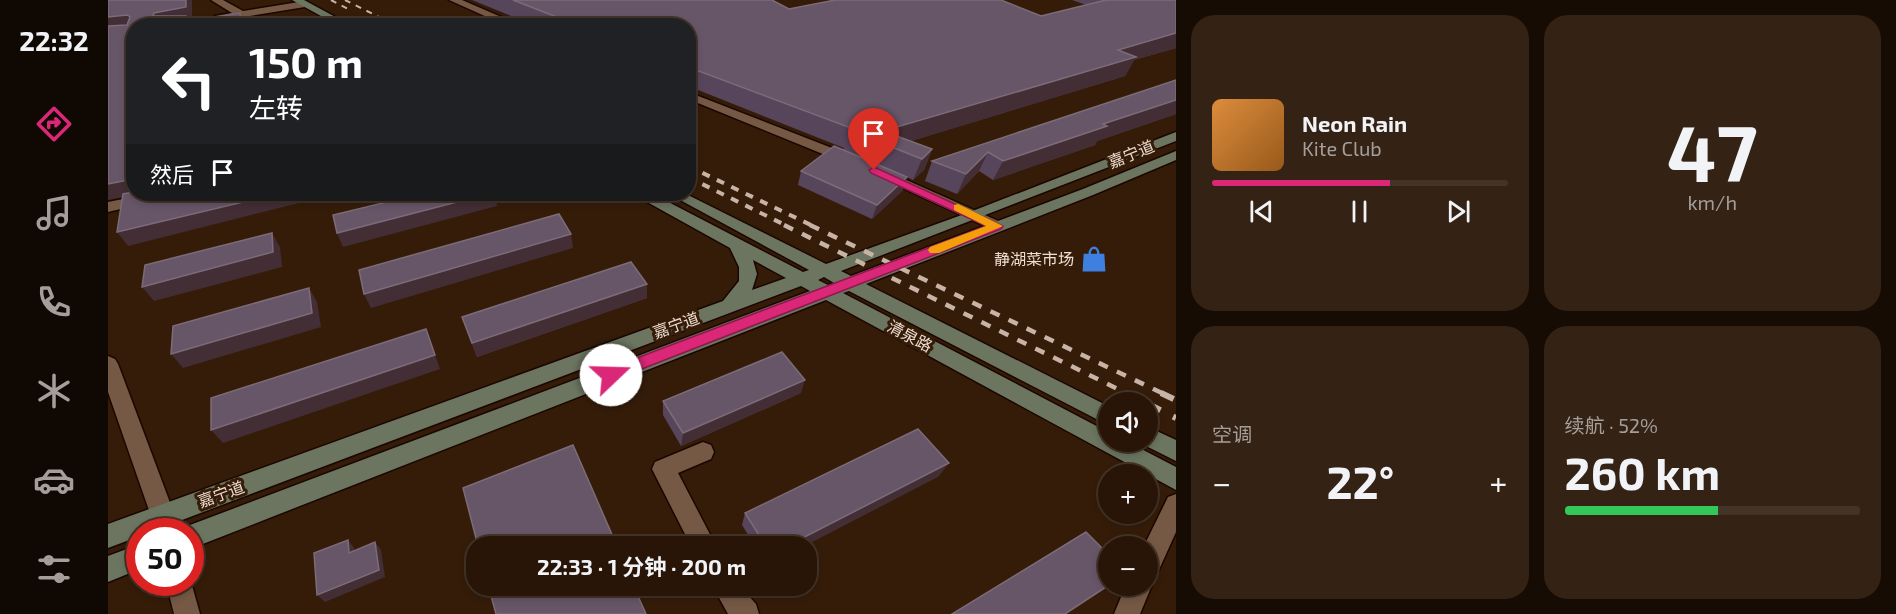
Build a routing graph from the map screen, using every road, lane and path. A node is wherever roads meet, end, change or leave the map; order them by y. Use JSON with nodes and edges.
{"nodes":[{"id":1,"x":216,"y":0,"type":"edge"},
{"id":2,"x":279,"y":0,"type":"edge"},
{"id":3,"x":454,"y":0,"type":"edge"},
{"id":4,"x":297,"y":4,"type":"edge"},
{"id":5,"x":241,"y":14,"type":"junction"},
{"id":6,"x":215,"y":18,"type":"edge"},
{"id":7,"x":316,"y":18,"type":"edge"},
{"id":8,"x":329,"y":18,"type":"edge"},
{"id":9,"x":498,"y":18,"type":"edge"},
{"id":10,"x":696,"y":98,"type":"edge"},
{"id":11,"x":1176,"y":136,"type":"edge"},
{"id":12,"x":1176,"y":154,"type":"edge"},
{"id":13,"x":135,"y":201,"type":"edge"},
{"id":14,"x":656,"y":201,"type":"edge"},
{"id":15,"x":690,"y":201,"type":"edge"},
{"id":16,"x":108,"y":207,"type":"edge"},
{"id":17,"x":975,"y":215,"type":"junction"},
{"id":18,"x":997,"y":226,"type":"junction"},
{"id":19,"x":735,"y":242,"type":"junction"},
{"id":20,"x":814,"y":279,"type":"junction"},
{"id":21,"x":851,"y":282,"type":"junction"},
{"id":22,"x":719,"y":309,"type":"junction"},
{"id":23,"x":108,"y":364,"type":"edge"},
{"id":24,"x":1098,"y":411,"type":"edge"},
{"id":25,"x":1158,"y":441,"type":"edge"},
{"id":26,"x":1176,"y":451,"type":"edge"},
{"id":27,"x":704,"y":452,"type":"dead end"},
{"id":28,"x":1176,"y":479,"type":"edge"},
{"id":29,"x":1176,"y":505,"type":"edge"},
{"id":30,"x":163,"y":518,"type":"edge"},
{"id":31,"x":178,"y":518,"type":"edge"},
{"id":32,"x":126,"y":532,"type":"edge"},
{"id":33,"x":204,"y":532,"type":"edge"},
{"id":34,"x":108,"y":536,"type":"edge"},
{"id":35,"x":699,"y":536,"type":"edge"},
{"id":36,"x":1158,"y":544,"type":"edge"},
{"id":37,"x":126,"y":562,"type":"edge"},
{"id":38,"x":108,"y":569,"type":"edge"},
{"id":39,"x":182,"y":596,"type":"edge"},
{"id":40,"x":731,"y":596,"type":"edge"},
{"id":41,"x":1134,"y":596,"type":"edge"},
{"id":42,"x":187,"y":614,"type":"edge"},
{"id":43,"x":746,"y":614,"type":"edge"},
{"id":44,"x":1127,"y":614,"type":"edge"}],
"edges":[{"from":1,"to":5,"type":"street"},
{"from":2,"to":4,"type":"main road"},
{"from":3,"to":9,"type":"street"},
{"from":4,"to":5,"type":"street"},
{"from":4,"to":7,"type":"main road"},
{"from":4,"to":8,"type":"main road"},
{"from":5,"to":6,"type":"street"},
{"from":10,"to":17,"type":"street"},
{"from":11,"to":17,"type":"main road","name":"嘉宁道"},
{"from":12,"to":18,"type":"main road","name":"嘉宁道"},
{"from":13,"to":16,"type":"street"},
{"from":14,"to":19,"type":"main road","name":"清泉路"},
{"from":15,"to":20,"type":"main road","name":"清泉路"},
{"from":17,"to":18,"type":"street"},
{"from":17,"to":20,"type":"main road","name":"嘉宁道"},
{"from":18,"to":21,"type":"main road","name":"嘉宁道"},
{"from":19,"to":20,"type":"main road","name":"清泉路"},
{"from":19,"to":22,"type":"main road"},
{"from":20,"to":21,"type":"main road","name":"清泉路"},
{"from":20,"to":22,"type":"main road","name":"嘉宁道"},
{"from":20,"to":28,"type":"main road","name":"清泉路"},
{"from":20,"to":33,"type":"main road","name":"嘉宁道"},
{"from":21,"to":24,"type":"main road","name":"清泉路"},
{"from":22,"to":31,"type":"main road","name":"嘉宁道"},
{"from":23,"to":30,"type":"street"},
{"from":25,"to":26,"type":"main road"},
{"from":27,"to":35,"type":"street"},
{"from":29,"to":36,"type":"street"},
{"from":32,"to":34,"type":"main road","name":"嘉宁道"},
{"from":37,"to":38,"type":"main road"},
{"from":39,"to":42,"type":"street"},
{"from":40,"to":43,"type":"street"},
{"from":41,"to":44,"type":"street"}]}
